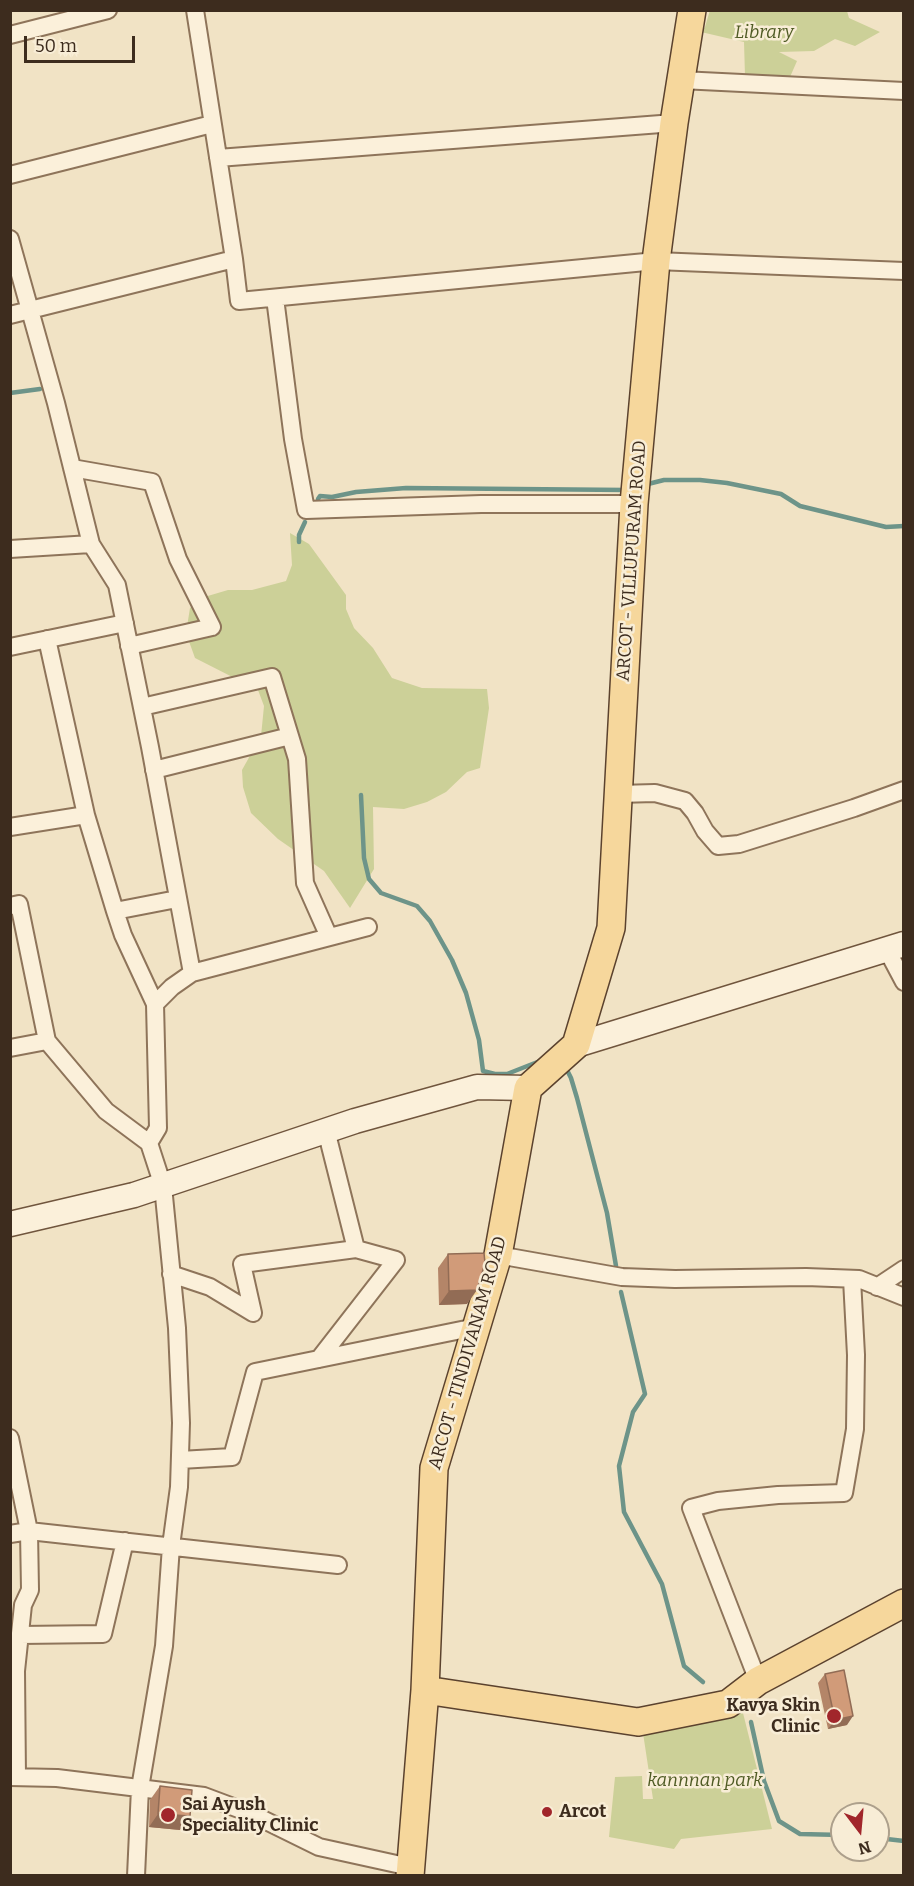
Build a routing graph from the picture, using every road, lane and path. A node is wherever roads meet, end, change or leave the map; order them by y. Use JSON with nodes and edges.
{"nodes":[{"id":1,"x":108,"y":10,"type":"edge"},
{"id":2,"x":195,"y":10,"type":"edge"},
{"id":3,"x":692,"y":10,"type":"edge"},
{"id":4,"x":64,"y":15,"type":"edge"},
{"id":5,"x":10,"y":35,"type":"edge"},
{"id":6,"x":681,"y":80,"type":"junction"},
{"id":7,"x":903,"y":91,"type":"edge"},
{"id":8,"x":674,"y":123,"type":"junction"},
{"id":9,"x":212,"y":124,"type":"junction"},
{"id":10,"x":218,"y":158,"type":"junction"},
{"id":11,"x":10,"y":175,"type":"edge"},
{"id":12,"x":10,"y":239,"type":"edge"},
{"id":13,"x":234,"y":259,"type":"junction"},
{"id":14,"x":656,"y":261,"type":"junction"},
{"id":15,"x":903,"y":272,"type":"edge"},
{"id":16,"x":275,"y":298,"type":"junction"},
{"id":17,"x":30,"y":310,"type":"junction"},
{"id":18,"x":10,"y":315,"type":"edge"},
{"id":19,"x":72,"y":468,"type":"junction"},
{"id":20,"x":635,"y":491,"type":"junction"},
{"id":21,"x":91,"y":544,"type":"junction"},
{"id":22,"x":10,"y":549,"type":"edge"},
{"id":23,"x":125,"y":623,"type":"junction"},
{"id":24,"x":47,"y":639,"type":"junction"},
{"id":25,"x":129,"y":646,"type":"junction"},
{"id":26,"x":10,"y":647,"type":"edge"},
{"id":27,"x":142,"y":707,"type":"junction"},
{"id":28,"x":290,"y":736,"type":"junction"},
{"id":29,"x":154,"y":770,"type":"junction"},
{"id":30,"x":903,"y":790,"type":"edge"},
{"id":31,"x":618,"y":794,"type":"junction"},
{"id":32,"x":86,"y":814,"type":"junction"},
{"id":33,"x":10,"y":827,"type":"edge"},
{"id":34,"x":177,"y":898,"type":"junction"},
{"id":35,"x":10,"y":906,"type":"edge"},
{"id":36,"x":115,"y":911,"type":"junction"},
{"id":37,"x":368,"y":927,"type":"dead end"},
{"id":38,"x":329,"y":937,"type":"junction"},
{"id":39,"x":895,"y":947,"type":"edge"},
{"id":40,"x":192,"y":973,"type":"junction"},
{"id":41,"x":903,"y":982,"type":"edge"},
{"id":42,"x":155,"y":1004,"type":"junction"},
{"id":43,"x":47,"y":1041,"type":"junction"},
{"id":44,"x":576,"y":1045,"type":"junction"},
{"id":45,"x":10,"y":1048,"type":"edge"},
{"id":46,"x":528,"y":1088,"type":"junction"},
{"id":47,"x":326,"y":1130,"type":"junction"},
{"id":48,"x":149,"y":1143,"type":"junction"},
{"id":49,"x":163,"y":1186,"type":"junction"},
{"id":50,"x":10,"y":1224,"type":"edge"},
{"id":51,"x":356,"y":1249,"type":"junction"},
{"id":52,"x":498,"y":1255,"type":"junction"},
{"id":53,"x":903,"y":1269,"type":"edge"},
{"id":54,"x":171,"y":1274,"type":"junction"},
{"id":55,"x":852,"y":1279,"type":"junction"},
{"id":56,"x":877,"y":1287,"type":"junction"},
{"id":57,"x":903,"y":1298,"type":"edge"},
{"id":58,"x":476,"y":1327,"type":"junction"},
{"id":59,"x":319,"y":1359,"type":"junction"},
{"id":60,"x":10,"y":1438,"type":"edge"},
{"id":61,"x":180,"y":1460,"type":"junction"},
{"id":62,"x":29,"y":1531,"type":"junction"},
{"id":63,"x":10,"y":1534,"type":"edge"},
{"id":64,"x":125,"y":1541,"type":"junction"},
{"id":65,"x":171,"y":1546,"type":"junction"},
{"id":66,"x":338,"y":1565,"type":"dead end"},
{"id":67,"x":903,"y":1603,"type":"edge"},
{"id":68,"x":20,"y":1635,"type":"junction"},
{"id":69,"x":758,"y":1681,"type":"junction"},
{"id":70,"x":425,"y":1690,"type":"junction"},
{"id":71,"x":14,"y":1777,"type":"edge"},
{"id":72,"x":140,"y":1788,"type":"junction"},
{"id":73,"x":410,"y":1871,"type":"edge"},
{"id":74,"x":136,"y":1875,"type":"edge"}],
"edges":[{"from":1,"to":4,"type":"street"},
{"from":2,"to":9,"type":"street"},
{"from":3,"to":6,"type":"main road","name":"ARCOT - VILLUPURAM ROAD"},
{"from":4,"to":5,"type":"street"},
{"from":6,"to":7,"type":"street"},
{"from":6,"to":8,"type":"main road","name":"ARCOT - VILLUPURAM ROAD"},
{"from":8,"to":10,"type":"street"},
{"from":8,"to":14,"type":"main road","name":"ARCOT - VILLUPURAM ROAD"},
{"from":9,"to":10,"type":"street"},
{"from":9,"to":11,"type":"street"},
{"from":10,"to":13,"type":"street"},
{"from":12,"to":17,"type":"street"},
{"from":13,"to":16,"type":"street"},
{"from":13,"to":17,"type":"street"},
{"from":14,"to":15,"type":"street"},
{"from":14,"to":16,"type":"street"},
{"from":14,"to":20,"type":"main road","name":"ARCOT - VILLUPURAM ROAD"},
{"from":16,"to":20,"type":"street"},
{"from":17,"to":18,"type":"street"},
{"from":17,"to":19,"type":"street"},
{"from":19,"to":21,"type":"street"},
{"from":19,"to":25,"type":"street"},
{"from":20,"to":31,"type":"main road","name":"ARCOT - VILLUPURAM ROAD"},
{"from":21,"to":22,"type":"street"},
{"from":21,"to":23,"type":"street"},
{"from":23,"to":24,"type":"street"},
{"from":23,"to":25,"type":"street"},
{"from":24,"to":26,"type":"street"},
{"from":24,"to":32,"type":"street"},
{"from":25,"to":27,"type":"street"},
{"from":27,"to":28,"type":"street"},
{"from":27,"to":29,"type":"street"},
{"from":28,"to":29,"type":"street"},
{"from":28,"to":38,"type":"street"},
{"from":29,"to":34,"type":"street"},
{"from":30,"to":31,"type":"street"},
{"from":31,"to":44,"type":"main road","name":"ARCOT - VILLUPURAM ROAD"},
{"from":32,"to":33,"type":"street"},
{"from":32,"to":36,"type":"street"},
{"from":34,"to":36,"type":"street"},
{"from":34,"to":40,"type":"street"},
{"from":35,"to":43,"type":"street"},
{"from":36,"to":42,"type":"street"},
{"from":37,"to":38,"type":"street"},
{"from":38,"to":40,"type":"street"},
{"from":39,"to":41,"type":"street"},
{"from":39,"to":44,"type":"main road"},
{"from":40,"to":42,"type":"street"},
{"from":42,"to":48,"type":"street"},
{"from":43,"to":45,"type":"street"},
{"from":43,"to":48,"type":"street"},
{"from":44,"to":46,"type":"main road"},
{"from":46,"to":47,"type":"main road"},
{"from":46,"to":52,"type":"main road","name":"ARCOT - TINDIVANAM ROAD"},
{"from":47,"to":49,"type":"main road"},
{"from":47,"to":51,"type":"street"},
{"from":48,"to":49,"type":"street"},
{"from":49,"to":50,"type":"main road"},
{"from":49,"to":54,"type":"street"},
{"from":51,"to":54,"type":"street"},
{"from":51,"to":59,"type":"street"},
{"from":52,"to":55,"type":"street"},
{"from":52,"to":58,"type":"main road","name":"ARCOT - TINDIVANAM ROAD"},
{"from":53,"to":56,"type":"street"},
{"from":54,"to":61,"type":"street"},
{"from":55,"to":56,"type":"street"},
{"from":55,"to":69,"type":"street"},
{"from":56,"to":57,"type":"street"},
{"from":58,"to":59,"type":"street"},
{"from":58,"to":70,"type":"main road","name":"ARCOT - TINDIVANAM ROAD"},
{"from":59,"to":61,"type":"street"},
{"from":60,"to":62,"type":"street"},
{"from":61,"to":65,"type":"street"},
{"from":62,"to":63,"type":"street"},
{"from":62,"to":64,"type":"street"},
{"from":62,"to":68,"type":"street"},
{"from":64,"to":65,"type":"street"},
{"from":64,"to":68,"type":"street"},
{"from":65,"to":66,"type":"street"},
{"from":65,"to":72,"type":"street"},
{"from":67,"to":69,"type":"main road"},
{"from":68,"to":71,"type":"street"},
{"from":69,"to":70,"type":"main road"},
{"from":70,"to":73,"type":"main road","name":"ARCOT - TINDIVANAM ROAD"},
{"from":71,"to":72,"type":"street"},
{"from":72,"to":73,"type":"street"},
{"from":72,"to":74,"type":"street"}]}
